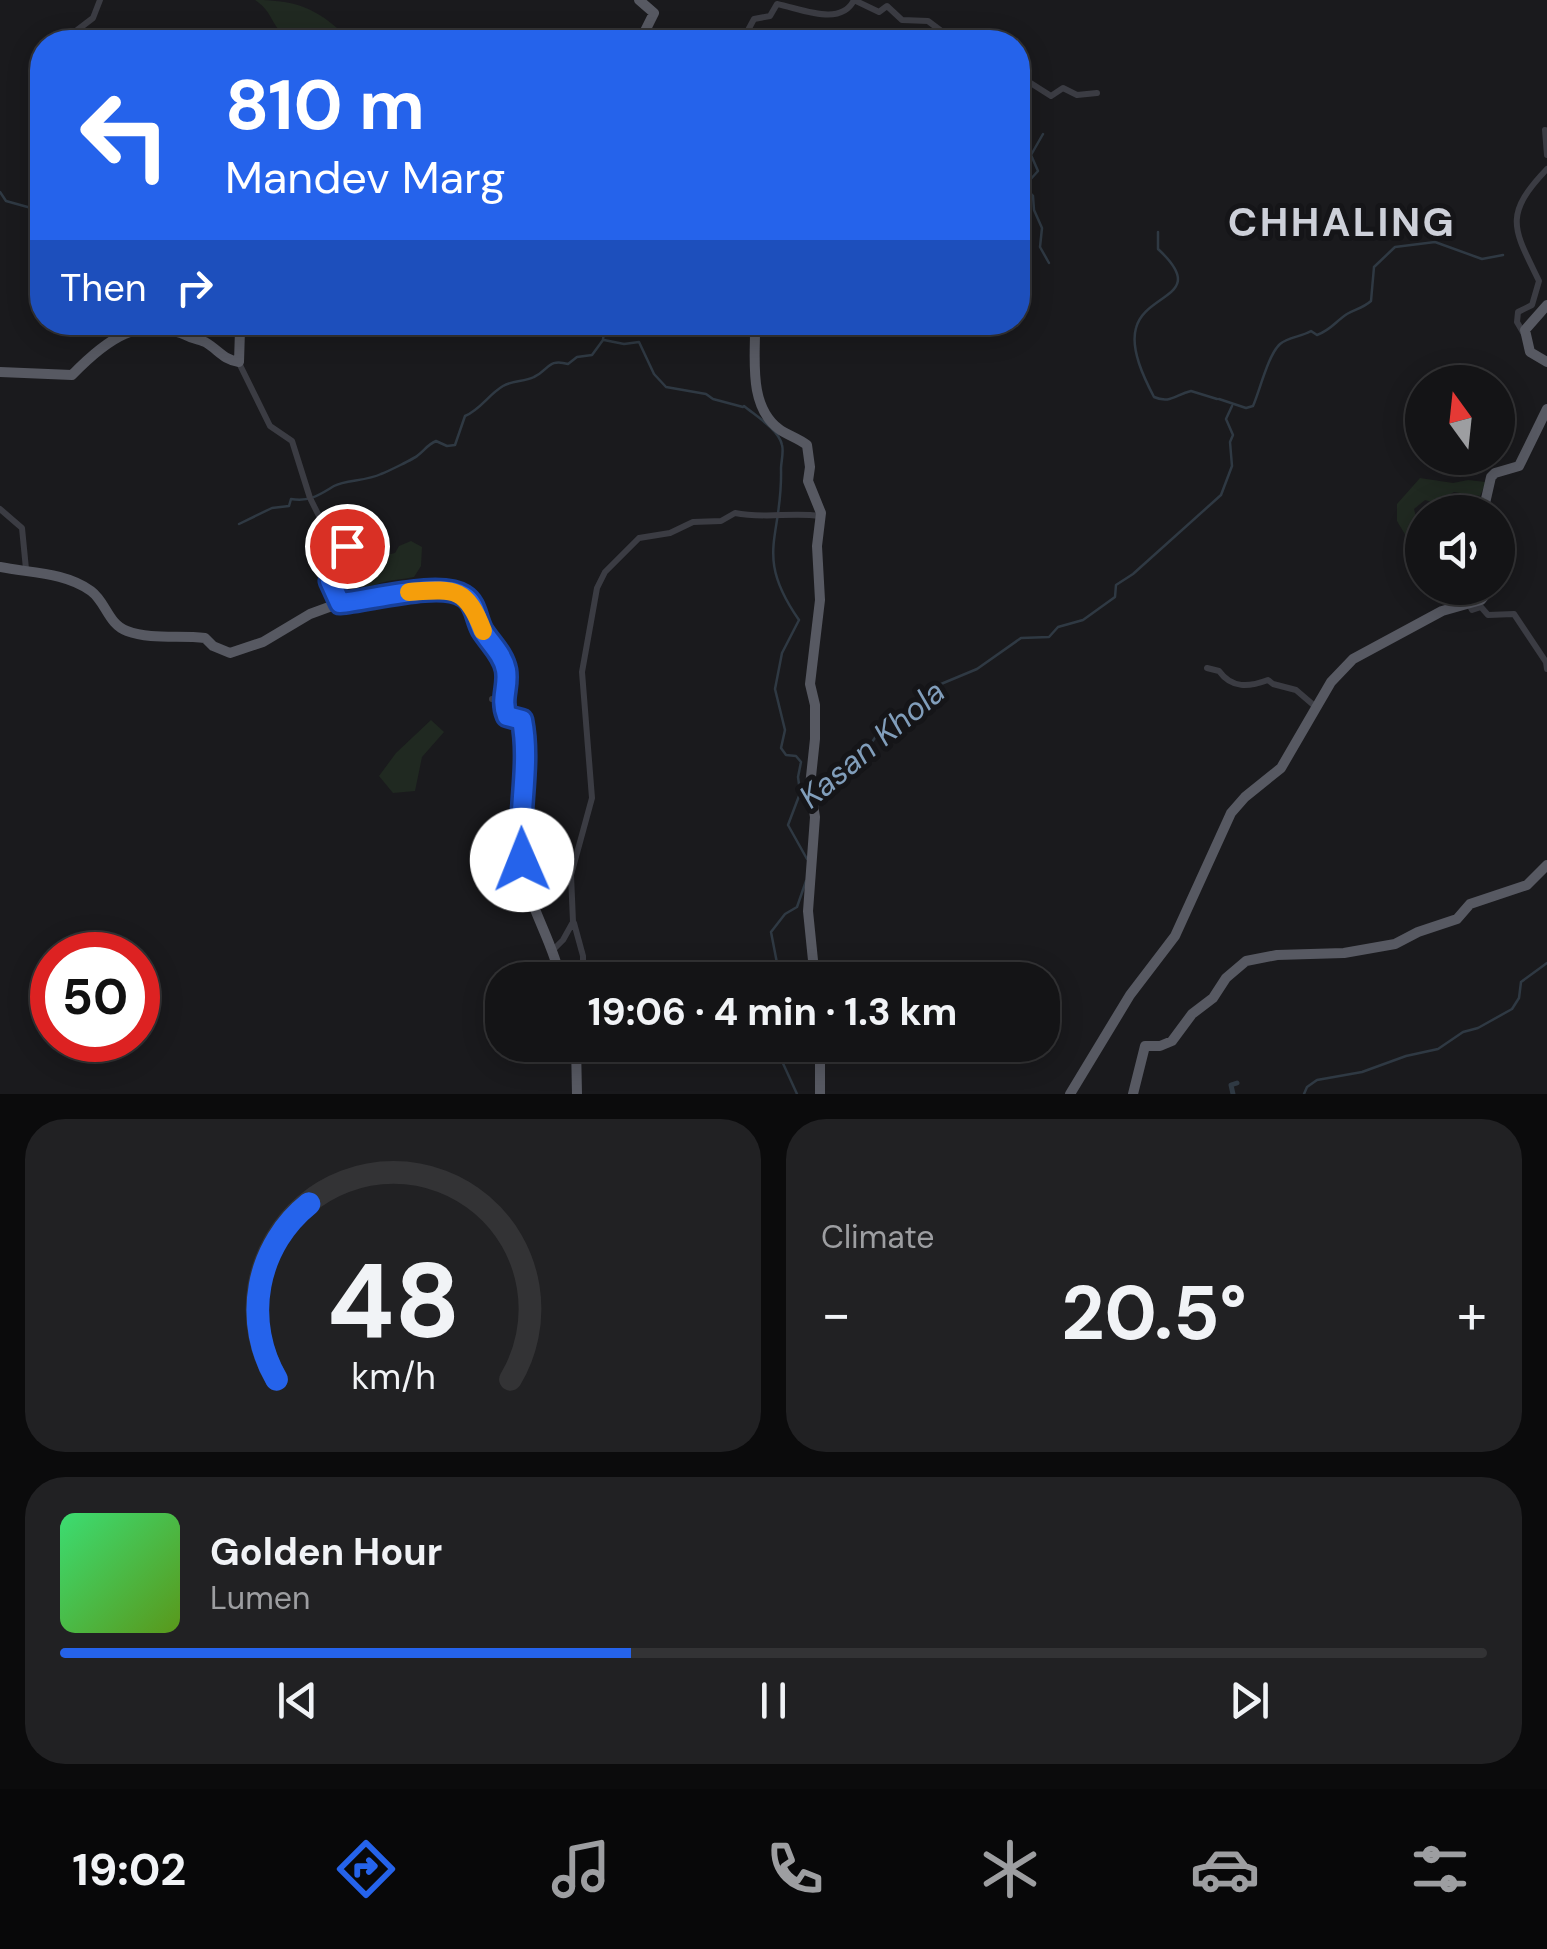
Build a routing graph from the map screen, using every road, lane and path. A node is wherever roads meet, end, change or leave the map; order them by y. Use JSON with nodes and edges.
{"nodes":[{"id":1,"x":639,"y":0,"type":"edge"},
{"id":2,"x":98,"y":2,"type":"edge"},
{"id":3,"x":79,"y":30,"type":"edge"},
{"id":4,"x":646,"y":30,"type":"edge"},
{"id":5,"x":748,"y":30,"type":"edge"},
{"id":6,"x":940,"y":30,"type":"edge"},
{"id":7,"x":1030,"y":83,"type":"edge"},
{"id":8,"x":1096,"y":93,"type":"dead end"},
{"id":9,"x":1545,"y":130,"type":"edge"},
{"id":10,"x":1547,"y":155,"type":"edge"},
{"id":11,"x":1547,"y":169,"type":"edge"},
{"id":12,"x":1547,"y":305,"type":"edge"},
{"id":13,"x":122,"y":335,"type":"edge"},
{"id":14,"x":189,"y":335,"type":"edge"},
{"id":15,"x":240,"y":335,"type":"edge"},
{"id":16,"x":755,"y":335,"type":"edge"},
{"id":17,"x":1525,"y":337,"type":"junction"},
{"id":18,"x":239,"y":362,"type":"junction"},
{"id":19,"x":1547,"y":362,"type":"edge"},
{"id":20,"x":0,"y":372,"type":"edge"},
{"id":21,"x":1547,"y":409,"type":"edge"},
{"id":22,"x":1487,"y":495,"type":"edge"},
{"id":23,"x":0,"y":509,"type":"edge"},
{"id":24,"x":821,"y":516,"type":"junction"},
{"id":25,"x":0,"y":567,"type":"edge"},
{"id":26,"x":26,"y":570,"type":"junction"},
{"id":27,"x":340,"y":603,"type":"junction"},
{"id":28,"x":1465,"y":605,"type":"edge"},
{"id":29,"x":1470,"y":605,"type":"edge"},
{"id":30,"x":1206,"y":668,"type":"dead end"},
{"id":31,"x":1547,"y":669,"type":"edge"},
{"id":32,"x":1316,"y":708,"type":"junction"},
{"id":33,"x":1547,"y":865,"type":"edge"},
{"id":34,"x":573,"y":922,"type":"junction"},
{"id":35,"x":551,"y":952,"type":"junction"},
{"id":36,"x":555,"y":962,"type":"edge"},
{"id":37,"x":584,"y":962,"type":"edge"},
{"id":38,"x":813,"y":962,"type":"edge"},
{"id":39,"x":576,"y":1062,"type":"edge"},
{"id":40,"x":820,"y":1062,"type":"edge"},
{"id":41,"x":577,"y":1094,"type":"edge"},
{"id":42,"x":820,"y":1094,"type":"edge"},
{"id":43,"x":1070,"y":1094,"type":"edge"},
{"id":44,"x":1133,"y":1094,"type":"edge"}],
"edges":[{"from":1,"to":4,"type":"main road"},
{"from":2,"to":3,"type":"street"},
{"from":5,"to":6,"type":"street"},
{"from":7,"to":8,"type":"street"},
{"from":9,"to":10,"type":"street"},
{"from":11,"to":17,"type":"street"},
{"from":12,"to":17,"type":"main road"},
{"from":13,"to":20,"type":"main road"},
{"from":14,"to":18,"type":"main road"},
{"from":15,"to":18,"type":"main road"},
{"from":16,"to":24,"type":"main road"},
{"from":17,"to":19,"type":"main road"},
{"from":18,"to":27,"type":"street"},
{"from":21,"to":22,"type":"main road"},
{"from":23,"to":26,"type":"street"},
{"from":24,"to":34,"type":"street"},
{"from":24,"to":38,"type":"main road"},
{"from":25,"to":26,"type":"main road"},
{"from":26,"to":27,"type":"main road"},
{"from":27,"to":35,"type":"main road"},
{"from":28,"to":32,"type":"main road"},
{"from":29,"to":31,"type":"street"},
{"from":30,"to":32,"type":"street"},
{"from":32,"to":43,"type":"main road"},
{"from":33,"to":44,"type":"main road"},
{"from":34,"to":35,"type":"street"},
{"from":34,"to":37,"type":"street"},
{"from":35,"to":36,"type":"main road"},
{"from":39,"to":41,"type":"main road"},
{"from":40,"to":42,"type":"main road"}]}
